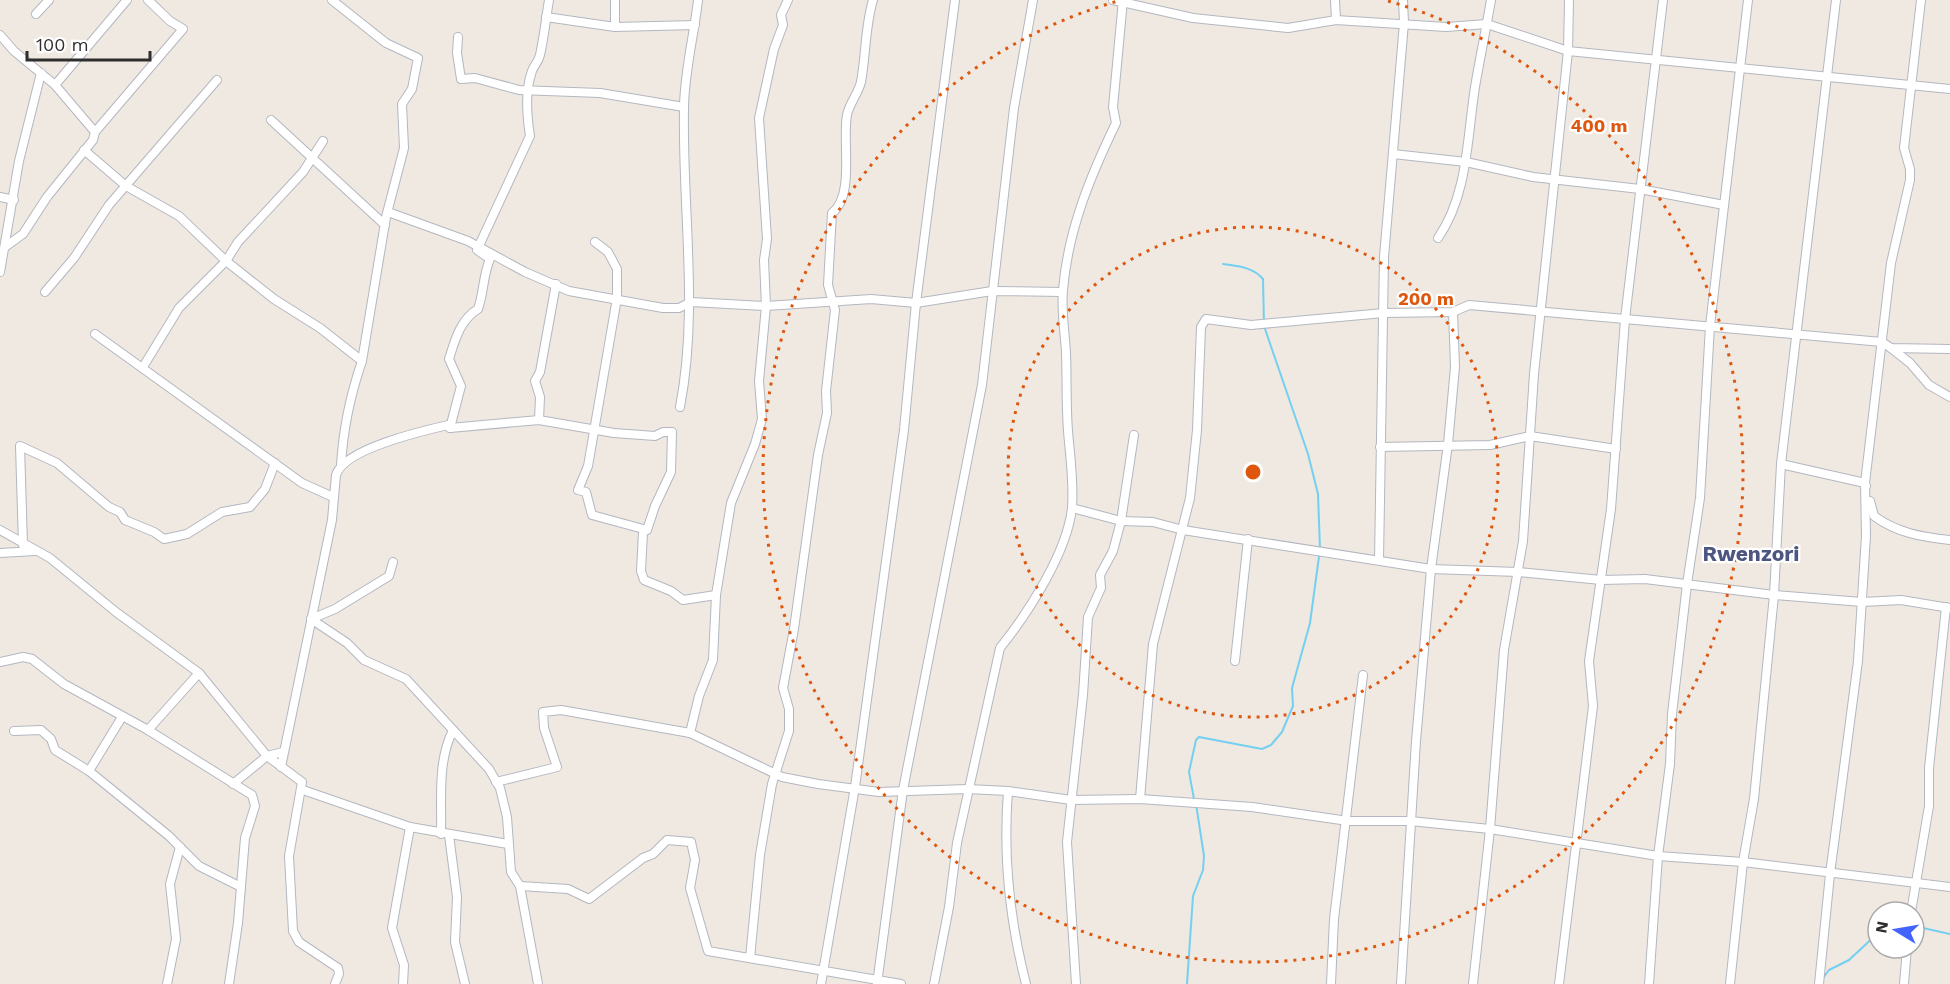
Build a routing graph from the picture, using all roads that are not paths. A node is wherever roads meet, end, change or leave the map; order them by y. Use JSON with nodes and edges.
{"nodes":[{"id":1,"x":50,"y":0,"type":"edge"},
{"id":2,"x":127,"y":0,"type":"edge"},
{"id":3,"x":148,"y":0,"type":"edge"},
{"id":4,"x":332,"y":0,"type":"edge"},
{"id":5,"x":549,"y":0,"type":"edge"},
{"id":6,"x":615,"y":0,"type":"edge"},
{"id":7,"x":699,"y":0,"type":"edge"},
{"id":8,"x":788,"y":0,"type":"edge"},
{"id":9,"x":873,"y":0,"type":"edge"},
{"id":10,"x":955,"y":0,"type":"edge"},
{"id":11,"x":1033,"y":0,"type":"edge"},
{"id":12,"x":1113,"y":0,"type":"edge"},
{"id":13,"x":1335,"y":0,"type":"edge"},
{"id":14,"x":1403,"y":0,"type":"edge"},
{"id":15,"x":1491,"y":0,"type":"edge"},
{"id":16,"x":1569,"y":0,"type":"edge"},
{"id":17,"x":1663,"y":0,"type":"edge"},
{"id":18,"x":1748,"y":0,"type":"edge"},
{"id":19,"x":1836,"y":0,"type":"edge"},
{"id":20,"x":1921,"y":0,"type":"edge"},
{"id":21,"x":1123,"y":1,"type":"edge"},
{"id":22,"x":36,"y":14,"type":"dead end"},
{"id":23,"x":546,"y":16,"type":"junction"},
{"id":24,"x":1336,"y":20,"type":"junction"},
{"id":25,"x":1404,"y":23,"type":"junction"},
{"id":26,"x":1487,"y":24,"type":"junction"},
{"id":27,"x":695,"y":25,"type":"junction"},
{"id":28,"x":615,"y":27,"type":"junction"},
{"id":29,"x":0,"y":35,"type":"edge"},
{"id":30,"x":458,"y":37,"type":"dead end"},
{"id":31,"x":1568,"y":51,"type":"junction"},
{"id":32,"x":1656,"y":61,"type":"junction"},
{"id":33,"x":1740,"y":69,"type":"junction"},
{"id":34,"x":41,"y":73,"type":"junction"},
{"id":35,"x":1827,"y":78,"type":"junction"},
{"id":36,"x":217,"y":80,"type":"dead end"},
{"id":37,"x":55,"y":85,"type":"junction"},
{"id":38,"x":1911,"y":86,"type":"junction"},
{"id":39,"x":1950,"y":89,"type":"edge"},
{"id":40,"x":530,"y":90,"type":"junction"},
{"id":41,"x":684,"y":107,"type":"junction"},
{"id":42,"x":271,"y":120,"type":"dead end"},
{"id":43,"x":95,"y":132,"type":"junction"},
{"id":44,"x":323,"y":141,"type":"dead end"},
{"id":45,"x":84,"y":150,"type":"junction"},
{"id":46,"x":1393,"y":154,"type":"junction"},
{"id":47,"x":312,"y":159,"type":"junction"},
{"id":48,"x":1466,"y":162,"type":"junction"},
{"id":49,"x":1555,"y":180,"type":"junction"},
{"id":50,"x":126,"y":186,"type":"junction"},
{"id":51,"x":1640,"y":189,"type":"junction"},
{"id":52,"x":0,"y":197,"type":"edge"},
{"id":53,"x":14,"y":200,"type":"junction"},
{"id":54,"x":1724,"y":205,"type":"junction"},
{"id":55,"x":388,"y":212,"type":"junction"},
{"id":56,"x":386,"y":225,"type":"junction"},
{"id":57,"x":1438,"y":238,"type":"dead end"},
{"id":58,"x":596,"y":242,"type":"dead end"},
{"id":59,"x":479,"y":247,"type":"junction"},
{"id":60,"x":4,"y":248,"type":"junction"},
{"id":61,"x":226,"y":261,"type":"junction"},
{"id":62,"x":0,"y":272,"type":"edge"},
{"id":63,"x":556,"y":284,"type":"junction"},
{"id":64,"x":992,"y":291,"type":"junction"},
{"id":65,"x":45,"y":292,"type":"dead end"},
{"id":66,"x":1062,"y":292,"type":"junction"},
{"id":67,"x":617,"y":298,"type":"junction"},
{"id":68,"x":832,"y":301,"type":"junction"},
{"id":69,"x":691,"y":302,"type":"junction"},
{"id":70,"x":916,"y":303,"type":"junction"},
{"id":71,"x":766,"y":306,"type":"junction"},
{"id":72,"x":1541,"y":310,"type":"junction"},
{"id":73,"x":1453,"y":312,"type":"junction"},
{"id":74,"x":1384,"y":313,"type":"junction"},
{"id":75,"x":1625,"y":319,"type":"junction"},
{"id":76,"x":1710,"y":327,"type":"junction"},
{"id":77,"x":95,"y":334,"type":"dead end"},
{"id":78,"x":1795,"y":336,"type":"junction"},
{"id":79,"x":1882,"y":342,"type":"junction"},
{"id":80,"x":1891,"y":348,"type":"junction"},
{"id":81,"x":1950,"y":349,"type":"edge"},
{"id":82,"x":362,"y":362,"type":"junction"},
{"id":83,"x":143,"y":367,"type":"junction"},
{"id":84,"x":1950,"y":397,"type":"edge"},
{"id":85,"x":680,"y":407,"type":"dead end"},
{"id":86,"x":539,"y":420,"type":"junction"},
{"id":87,"x":450,"y":428,"type":"junction"},
{"id":88,"x":592,"y":430,"type":"junction"},
{"id":89,"x":1134,"y":435,"type":"dead end"},
{"id":90,"x":1530,"y":436,"type":"junction"},
{"id":91,"x":1448,"y":444,"type":"junction"},
{"id":92,"x":1380,"y":447,"type":"junction"},
{"id":93,"x":1616,"y":449,"type":"junction"},
{"id":94,"x":275,"y":463,"type":"junction"},
{"id":95,"x":1781,"y":464,"type":"junction"},
{"id":96,"x":341,"y":466,"type":"junction"},
{"id":97,"x":1865,"y":483,"type":"junction"},
{"id":98,"x":333,"y":497,"type":"junction"},
{"id":99,"x":1072,"y":508,"type":"junction"},
{"id":100,"x":1121,"y":521,"type":"junction"},
{"id":101,"x":0,"y":530,"type":"edge"},
{"id":102,"x":647,"y":530,"type":"junction"},
{"id":103,"x":1183,"y":530,"type":"junction"},
{"id":104,"x":1248,"y":538,"type":"junction"},
{"id":105,"x":1950,"y":540,"type":"edge"},
{"id":106,"x":22,"y":544,"type":"junction"},
{"id":107,"x":35,"y":551,"type":"junction"},
{"id":108,"x":16,"y":552,"type":"junction"},
{"id":109,"x":0,"y":553,"type":"edge"},
{"id":110,"x":1379,"y":560,"type":"junction"},
{"id":111,"x":393,"y":562,"type":"dead end"},
{"id":112,"x":1431,"y":569,"type":"junction"},
{"id":113,"x":1518,"y":572,"type":"junction"},
{"id":114,"x":1601,"y":580,"type":"junction"},
{"id":115,"x":1687,"y":585,"type":"junction"},
{"id":116,"x":716,"y":595,"type":"junction"},
{"id":117,"x":1774,"y":595,"type":"junction"},
{"id":118,"x":1862,"y":602,"type":"junction"},
{"id":119,"x":1948,"y":607,"type":"edge"},
{"id":120,"x":311,"y":619,"type":"junction"},
{"id":121,"x":0,"y":652,"type":"edge"},
{"id":122,"x":11,"y":659,"type":"junction"},
{"id":123,"x":1235,"y":661,"type":"dead end"},
{"id":124,"x":0,"y":662,"type":"edge"},
{"id":125,"x":199,"y":673,"type":"junction"},
{"id":126,"x":1363,"y":675,"type":"dead end"},
{"id":127,"x":122,"y":717,"type":"junction"},
{"id":128,"x":148,"y":730,"type":"junction"},
{"id":129,"x":453,"y":730,"type":"junction"},
{"id":130,"x":14,"y":731,"type":"dead end"},
{"id":131,"x":690,"y":733,"type":"junction"},
{"id":132,"x":283,"y":752,"type":"junction"},
{"id":133,"x":267,"y":756,"type":"junction"},
{"id":134,"x":281,"y":767,"type":"junction"},
{"id":135,"x":89,"y":771,"type":"junction"},
{"id":136,"x":779,"y":775,"type":"junction"},
{"id":137,"x":496,"y":782,"type":"junction"},
{"id":138,"x":233,"y":784,"type":"junction"},
{"id":139,"x":855,"y":787,"type":"junction"},
{"id":140,"x":968,"y":789,"type":"junction"},
{"id":141,"x":303,"y":790,"type":"junction"},
{"id":142,"x":903,"y":790,"type":"junction"},
{"id":143,"x":1008,"y":791,"type":"junction"},
{"id":144,"x":1140,"y":799,"type":"junction"},
{"id":145,"x":1071,"y":800,"type":"junction"},
{"id":146,"x":1348,"y":821,"type":"junction"},
{"id":147,"x":1410,"y":821,"type":"junction"},
{"id":148,"x":410,"y":827,"type":"junction"},
{"id":149,"x":1490,"y":829,"type":"junction"},
{"id":150,"x":445,"y":835,"type":"junction"},
{"id":151,"x":1576,"y":843,"type":"junction"},
{"id":152,"x":508,"y":844,"type":"junction"},
{"id":153,"x":180,"y":847,"type":"junction"},
{"id":154,"x":1658,"y":856,"type":"junction"},
{"id":155,"x":1743,"y":862,"type":"junction"},
{"id":156,"x":1830,"y":874,"type":"junction"},
{"id":157,"x":1917,"y":882,"type":"junction"},
{"id":158,"x":520,"y":886,"type":"junction"},
{"id":159,"x":241,"y":887,"type":"junction"},
{"id":160,"x":1950,"y":888,"type":"edge"},
{"id":161,"x":1913,"y":900,"type":"edge"},
{"id":162,"x":750,"y":958,"type":"junction"},
{"id":163,"x":1906,"y":960,"type":"edge"},
{"id":164,"x":822,"y":970,"type":"junction"},
{"id":165,"x":877,"y":982,"type":"edge"},
{"id":166,"x":167,"y":984,"type":"edge"},
{"id":167,"x":229,"y":984,"type":"edge"},
{"id":168,"x":335,"y":984,"type":"edge"},
{"id":169,"x":402,"y":984,"type":"edge"},
{"id":170,"x":465,"y":984,"type":"edge"},
{"id":171,"x":538,"y":984,"type":"edge"},
{"id":172,"x":821,"y":984,"type":"edge"},
{"id":173,"x":901,"y":984,"type":"edge"},
{"id":174,"x":934,"y":984,"type":"edge"},
{"id":175,"x":1026,"y":984,"type":"edge"},
{"id":176,"x":1076,"y":984,"type":"edge"},
{"id":177,"x":1331,"y":984,"type":"edge"},
{"id":178,"x":1401,"y":984,"type":"edge"},
{"id":179,"x":1473,"y":984,"type":"edge"},
{"id":180,"x":1559,"y":984,"type":"edge"},
{"id":181,"x":1649,"y":984,"type":"edge"},
{"id":182,"x":1730,"y":984,"type":"edge"},
{"id":183,"x":1820,"y":984,"type":"edge"},
{"id":184,"x":1904,"y":984,"type":"edge"}],
"edges":[{"from":1,"to":22,"type":"street"},
{"from":2,"to":37,"type":"street"},
{"from":3,"to":43,"type":"street"},
{"from":4,"to":55,"type":"street"},
{"from":5,"to":23,"type":"street"},
{"from":6,"to":28,"type":"street"},
{"from":7,"to":27,"type":"street"},
{"from":8,"to":71,"type":"street"},
{"from":9,"to":68,"type":"street"},
{"from":10,"to":70,"type":"street"},
{"from":11,"to":64,"type":"street"},
{"from":12,"to":21,"type":"street"},
{"from":13,"to":24,"type":"street"},
{"from":14,"to":25,"type":"street"},
{"from":15,"to":26,"type":"street"},
{"from":16,"to":31,"type":"street"},
{"from":17,"to":32,"type":"street"},
{"from":18,"to":33,"type":"street"},
{"from":19,"to":35,"type":"street"},
{"from":20,"to":38,"type":"street"},
{"from":21,"to":24,"type":"street"},
{"from":21,"to":66,"type":"street"},
{"from":23,"to":28,"type":"street"},
{"from":23,"to":40,"type":"street"},
{"from":24,"to":25,"type":"street"},
{"from":25,"to":26,"type":"street"},
{"from":25,"to":46,"type":"street"},
{"from":26,"to":31,"type":"street"},
{"from":26,"to":48,"type":"street"},
{"from":27,"to":28,"type":"street"},
{"from":27,"to":41,"type":"street"},
{"from":29,"to":34,"type":"street"},
{"from":30,"to":40,"type":"street"},
{"from":31,"to":32,"type":"street"},
{"from":31,"to":49,"type":"street"},
{"from":32,"to":33,"type":"street"},
{"from":32,"to":51,"type":"street"},
{"from":33,"to":35,"type":"street"},
{"from":33,"to":54,"type":"street"},
{"from":34,"to":37,"type":"street"},
{"from":34,"to":53,"type":"street"},
{"from":35,"to":38,"type":"street"},
{"from":35,"to":78,"type":"street"},
{"from":36,"to":50,"type":"street"},
{"from":37,"to":43,"type":"street"},
{"from":38,"to":39,"type":"street"},
{"from":38,"to":79,"type":"street"},
{"from":40,"to":41,"type":"street"},
{"from":40,"to":59,"type":"street"},
{"from":41,"to":69,"type":"street"},
{"from":42,"to":47,"type":"street"},
{"from":43,"to":45,"type":"street"},
{"from":44,"to":47,"type":"street"},
{"from":45,"to":50,"type":"street"},
{"from":45,"to":60,"type":"street"},
{"from":46,"to":48,"type":"street"},
{"from":46,"to":74,"type":"street"},
{"from":47,"to":56,"type":"street"},
{"from":47,"to":61,"type":"street"},
{"from":48,"to":49,"type":"street"},
{"from":48,"to":57,"type":"street"},
{"from":49,"to":51,"type":"street"},
{"from":49,"to":72,"type":"street"},
{"from":50,"to":61,"type":"street"},
{"from":50,"to":65,"type":"street"},
{"from":51,"to":54,"type":"street"},
{"from":51,"to":75,"type":"street"},
{"from":52,"to":53,"type":"street"},
{"from":53,"to":60,"type":"street"},
{"from":54,"to":76,"type":"street"},
{"from":55,"to":56,"type":"street"},
{"from":55,"to":59,"type":"street"},
{"from":56,"to":82,"type":"street"},
{"from":58,"to":67,"type":"street"},
{"from":59,"to":63,"type":"street"},
{"from":59,"to":87,"type":"street"},
{"from":60,"to":62,"type":"street"},
{"from":61,"to":82,"type":"street"},
{"from":61,"to":83,"type":"street"},
{"from":63,"to":67,"type":"street"},
{"from":63,"to":86,"type":"street"},
{"from":64,"to":66,"type":"street"},
{"from":64,"to":70,"type":"street"},
{"from":64,"to":142,"type":"street"},
{"from":66,"to":99,"type":"street"},
{"from":67,"to":69,"type":"street"},
{"from":67,"to":88,"type":"street"},
{"from":68,"to":70,"type":"street"},
{"from":68,"to":71,"type":"street"},
{"from":68,"to":136,"type":"street"},
{"from":69,"to":71,"type":"street"},
{"from":69,"to":85,"type":"street"},
{"from":70,"to":139,"type":"street"},
{"from":71,"to":116,"type":"street"},
{"from":72,"to":73,"type":"street"},
{"from":72,"to":75,"type":"street"},
{"from":72,"to":90,"type":"street"},
{"from":73,"to":74,"type":"street"},
{"from":73,"to":91,"type":"street"},
{"from":74,"to":92,"type":"street"},
{"from":74,"to":103,"type":"street"},
{"from":75,"to":76,"type":"street"},
{"from":75,"to":93,"type":"street"},
{"from":76,"to":78,"type":"street"},
{"from":76,"to":115,"type":"street"},
{"from":77,"to":83,"type":"street"},
{"from":78,"to":79,"type":"street"},
{"from":78,"to":95,"type":"street"},
{"from":79,"to":80,"type":"street"},
{"from":79,"to":97,"type":"street"},
{"from":80,"to":81,"type":"street"},
{"from":80,"to":84,"type":"street"},
{"from":82,"to":96,"type":"street"},
{"from":83,"to":94,"type":"street"},
{"from":86,"to":87,"type":"street"},
{"from":86,"to":88,"type":"street"},
{"from":87,"to":96,"type":"street"},
{"from":88,"to":102,"type":"street"},
{"from":88,"to":102,"type":"street"},
{"from":89,"to":100,"type":"street"},
{"from":90,"to":91,"type":"street"},
{"from":90,"to":93,"type":"street"},
{"from":90,"to":113,"type":"street"},
{"from":91,"to":92,"type":"street"},
{"from":91,"to":112,"type":"street"},
{"from":92,"to":110,"type":"street"},
{"from":93,"to":114,"type":"street"},
{"from":94,"to":98,"type":"street"},
{"from":94,"to":106,"type":"street"},
{"from":95,"to":97,"type":"street"},
{"from":95,"to":117,"type":"street"},
{"from":96,"to":98,"type":"street"},
{"from":97,"to":105,"type":"street"},
{"from":97,"to":118,"type":"street"},
{"from":98,"to":120,"type":"street"},
{"from":99,"to":100,"type":"street"},
{"from":99,"to":140,"type":"street"},
{"from":100,"to":103,"type":"street"},
{"from":100,"to":145,"type":"street"},
{"from":101,"to":106,"type":"street"},
{"from":102,"to":116,"type":"street"},
{"from":103,"to":104,"type":"street"},
{"from":103,"to":144,"type":"street"},
{"from":104,"to":110,"type":"street"},
{"from":104,"to":123,"type":"street"},
{"from":106,"to":107,"type":"street"},
{"from":106,"to":108,"type":"street"},
{"from":107,"to":108,"type":"street"},
{"from":107,"to":125,"type":"street"},
{"from":108,"to":109,"type":"street"},
{"from":110,"to":112,"type":"street"},
{"from":111,"to":120,"type":"street"},
{"from":112,"to":113,"type":"street"},
{"from":112,"to":147,"type":"street"},
{"from":113,"to":114,"type":"street"},
{"from":113,"to":149,"type":"street"},
{"from":114,"to":115,"type":"street"},
{"from":114,"to":151,"type":"street"},
{"from":115,"to":117,"type":"street"},
{"from":115,"to":154,"type":"street"},
{"from":116,"to":131,"type":"street"},
{"from":117,"to":118,"type":"street"},
{"from":117,"to":155,"type":"street"},
{"from":118,"to":119,"type":"street"},
{"from":118,"to":156,"type":"street"},
{"from":119,"to":157,"type":"street"},
{"from":120,"to":129,"type":"street"},
{"from":120,"to":132,"type":"street"},
{"from":121,"to":122,"type":"street"},
{"from":122,"to":124,"type":"street"},
{"from":122,"to":127,"type":"street"},
{"from":125,"to":128,"type":"street"},
{"from":125,"to":133,"type":"street"},
{"from":126,"to":146,"type":"street"},
{"from":127,"to":128,"type":"street"},
{"from":127,"to":135,"type":"street"},
{"from":128,"to":138,"type":"street"},
{"from":129,"to":137,"type":"street"},
{"from":129,"to":150,"type":"street"},
{"from":130,"to":135,"type":"street"},
{"from":131,"to":136,"type":"street"},
{"from":131,"to":137,"type":"street"},
{"from":132,"to":133,"type":"street"},
{"from":132,"to":134,"type":"street"},
{"from":133,"to":134,"type":"street"},
{"from":133,"to":138,"type":"street"},
{"from":134,"to":141,"type":"street"},
{"from":135,"to":153,"type":"street"},
{"from":136,"to":139,"type":"street"},
{"from":136,"to":162,"type":"street"},
{"from":137,"to":152,"type":"street"},
{"from":138,"to":159,"type":"street"},
{"from":139,"to":142,"type":"street"},
{"from":139,"to":164,"type":"street"},
{"from":140,"to":142,"type":"street"},
{"from":140,"to":143,"type":"street"},
{"from":140,"to":174,"type":"street"},
{"from":141,"to":148,"type":"street"},
{"from":141,"to":168,"type":"street"},
{"from":142,"to":165,"type":"street"},
{"from":143,"to":145,"type":"street"},
{"from":143,"to":175,"type":"street"},
{"from":144,"to":145,"type":"street"},
{"from":144,"to":146,"type":"street"},
{"from":145,"to":176,"type":"street"},
{"from":146,"to":147,"type":"street"},
{"from":146,"to":177,"type":"street"},
{"from":147,"to":149,"type":"street"},
{"from":147,"to":178,"type":"street"},
{"from":148,"to":150,"type":"street"},
{"from":148,"to":169,"type":"street"},
{"from":149,"to":151,"type":"street"},
{"from":149,"to":179,"type":"street"},
{"from":150,"to":152,"type":"street"},
{"from":150,"to":170,"type":"street"},
{"from":151,"to":154,"type":"street"},
{"from":151,"to":180,"type":"street"},
{"from":152,"to":158,"type":"street"},
{"from":153,"to":159,"type":"street"},
{"from":153,"to":166,"type":"street"},
{"from":154,"to":155,"type":"street"},
{"from":154,"to":181,"type":"street"},
{"from":155,"to":156,"type":"street"},
{"from":155,"to":182,"type":"street"},
{"from":156,"to":157,"type":"street"},
{"from":156,"to":183,"type":"street"},
{"from":157,"to":160,"type":"street"},
{"from":157,"to":161,"type":"street"},
{"from":158,"to":162,"type":"street"},
{"from":158,"to":171,"type":"street"},
{"from":159,"to":167,"type":"street"},
{"from":162,"to":164,"type":"street"},
{"from":163,"to":184,"type":"street"},
{"from":164,"to":165,"type":"street"},
{"from":164,"to":172,"type":"street"},
{"from":165,"to":173,"type":"street"}]}
